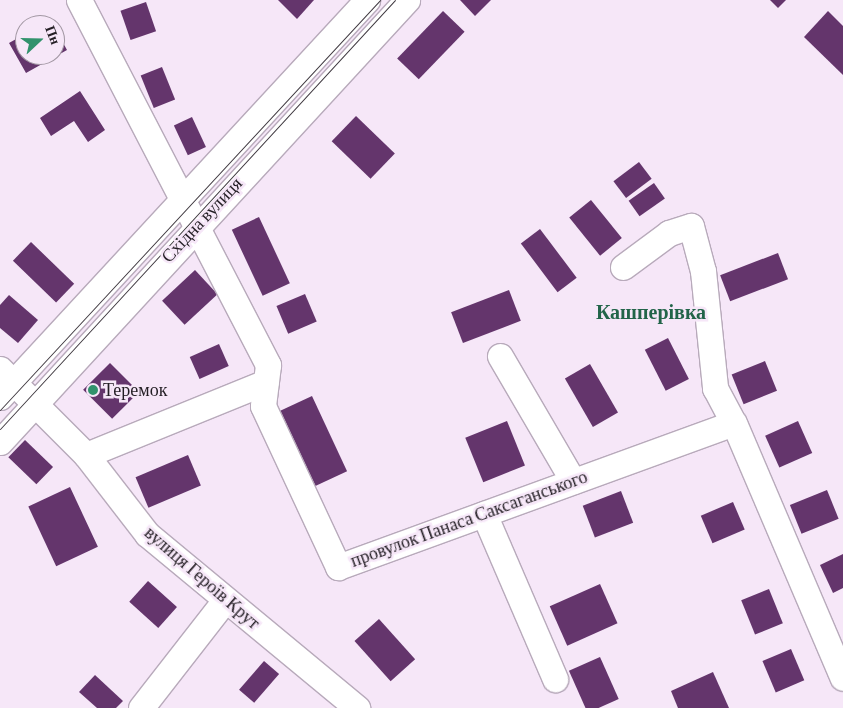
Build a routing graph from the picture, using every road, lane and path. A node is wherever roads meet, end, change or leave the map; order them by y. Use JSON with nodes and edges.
{"nodes":[{"id":1,"x":79,"y":0,"type":"edge"},
{"id":2,"x":367,"y":0,"type":"edge"},
{"id":3,"x":407,"y":0,"type":"edge"},
{"id":4,"x":180,"y":200,"type":"junction"},
{"id":5,"x":195,"y":227,"type":"junction"},
{"id":6,"x":623,"y":266,"type":"dead end"},
{"id":7,"x":500,"y":356,"type":"dead end"},
{"id":8,"x":266,"y":382,"type":"junction"},
{"id":9,"x":5,"y":383,"type":"edge"},
{"id":10,"x":37,"y":402,"type":"junction"},
{"id":11,"x":734,"y":423,"type":"junction"},
{"id":12,"x":0,"y":442,"type":"edge"},
{"id":13,"x":86,"y":455,"type":"junction"},
{"id":14,"x":573,"y":481,"type":"junction"},
{"id":15,"x":484,"y":514,"type":"junction"},
{"id":16,"x":225,"y":600,"type":"junction"},
{"id":17,"x":834,"y":634,"type":"edge"},
{"id":18,"x":843,"y":678,"type":"edge"},
{"id":19,"x":555,"y":679,"type":"dead end"},
{"id":20,"x":141,"y":708,"type":"edge"},
{"id":21,"x":357,"y":708,"type":"edge"}],
"edges":[{"from":1,"to":4,"type":"street","name":"провулок Панаса Саксаганського"},
{"from":2,"to":4,"type":"street","name":"Східна вулиця"},
{"from":3,"to":5,"type":"street","name":"Східна вулиця"},
{"from":4,"to":5,"type":"street","name":"провулок Панаса Саксаганського"},
{"from":4,"to":9,"type":"street","name":"Східна вулиця"},
{"from":5,"to":8,"type":"street","name":"провулок Панаса Саксаганського"},
{"from":5,"to":10,"type":"street","name":"Східна вулиця"},
{"from":6,"to":11,"type":"street"},
{"from":7,"to":14,"type":"street"},
{"from":8,"to":13,"type":"street"},
{"from":8,"to":15,"type":"street","name":"провулок Панаса Саксаганського"},
{"from":9,"to":10,"type":"street","name":"вулиця Героїв Крут"},
{"from":10,"to":12,"type":"street","name":"Східна вулиця"},
{"from":10,"to":13,"type":"street","name":"вулиця Героїв Крут"},
{"from":11,"to":14,"type":"street","name":"провулок Панаса Саксаганського"},
{"from":11,"to":17,"type":"street"},
{"from":13,"to":16,"type":"street","name":"вулиця Героїв Крут"},
{"from":14,"to":15,"type":"street","name":"провулок Панаса Саксаганського"},
{"from":15,"to":19,"type":"street"},
{"from":16,"to":20,"type":"street"},
{"from":16,"to":21,"type":"street","name":"вулиця Героїв Крут"},
{"from":17,"to":18,"type":"street"}]}
